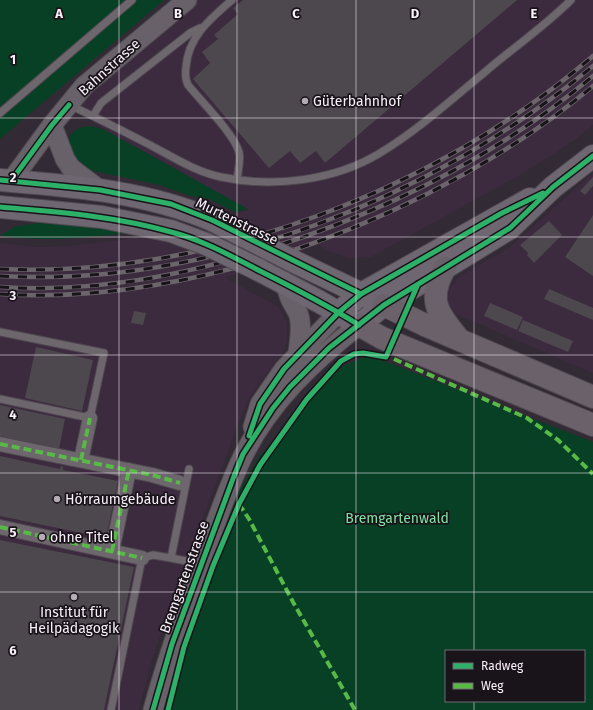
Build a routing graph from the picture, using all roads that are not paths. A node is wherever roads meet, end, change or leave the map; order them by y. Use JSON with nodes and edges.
{"nodes":[{"id":1,"x":132,"y":0,"type":"edge"},
{"id":2,"x":187,"y":0,"type":"edge"},
{"id":3,"x":232,"y":0,"type":"edge"},
{"id":4,"x":571,"y":0,"type":"edge"},
{"id":5,"x":204,"y":26,"type":"junction"},
{"id":6,"x":68,"y":105,"type":"junction"},
{"id":7,"x":0,"y":113,"type":"edge"},
{"id":8,"x":93,"y":116,"type":"junction"},
{"id":9,"x":52,"y":125,"type":"junction"},
{"id":10,"x":593,"y":156,"type":"edge"},
{"id":11,"x":237,"y":179,"type":"junction"},
{"id":12,"x":4,"y":186,"type":"edge"},
{"id":13,"x":553,"y":187,"type":"junction"},
{"id":14,"x":100,"y":190,"type":"junction"},
{"id":15,"x":0,"y":207,"type":"edge"},
{"id":16,"x":445,"y":268,"type":"junction"},
{"id":17,"x":286,"y":284,"type":"junction"},
{"id":18,"x":361,"y":294,"type":"junction"},
{"id":19,"x":384,"y":305,"type":"junction"},
{"id":20,"x":338,"y":313,"type":"junction"},
{"id":21,"x":359,"y":325,"type":"junction"},
{"id":22,"x":0,"y":332,"type":"edge"},
{"id":23,"x":460,"y":340,"type":"junction"},
{"id":24,"x":298,"y":354,"type":"junction"},
{"id":25,"x":593,"y":397,"type":"edge"},
{"id":26,"x":0,"y":399,"type":"edge"},
{"id":27,"x":90,"y":418,"type":"junction"},
{"id":28,"x":593,"y":425,"type":"edge"},
{"id":29,"x":0,"y":444,"type":"edge"},
{"id":30,"x":243,"y":454,"type":"junction"},
{"id":31,"x":81,"y":460,"type":"junction"},
{"id":32,"x":189,"y":469,"type":"dead end"},
{"id":33,"x":129,"y":470,"type":"junction"},
{"id":34,"x":180,"y":483,"type":"dead end"},
{"id":35,"x":0,"y":527,"type":"edge"},
{"id":36,"x":112,"y":551,"type":"junction"},
{"id":37,"x":142,"y":558,"type":"junction"},
{"id":38,"x":171,"y":558,"type":"junction"},
{"id":39,"x":201,"y":564,"type":"junction"},
{"id":40,"x":111,"y":710,"type":"edge"},
{"id":41,"x":153,"y":710,"type":"edge"}],
"edges":[{"from":1,"to":7,"type":"lane"},
{"from":2,"to":6,"type":"main road","name":"Bahnstrasse"},
{"from":3,"to":5,"type":"lane"},
{"from":4,"to":11,"type":"lane"},
{"from":5,"to":8,"type":"lane"},
{"from":5,"to":11,"type":"lane"},
{"from":6,"to":8,"type":"lane"},
{"from":6,"to":9,"type":"main road","name":"Bahnstrasse"},
{"from":8,"to":11,"type":"lane"},
{"from":9,"to":12,"type":"main road","name":"Bahnstrasse"},
{"from":9,"to":14,"type":"main road"},
{"from":10,"to":13,"type":"main road"},
{"from":12,"to":14,"type":"main road","name":"Murtenstrasse"},
{"from":13,"to":16,"type":"main road"},
{"from":13,"to":18,"type":"main road"},
{"from":14,"to":18,"type":"main road","name":"Murtenstrasse","bridge":true},
{"from":15,"to":17,"type":"main road","bridge":true},
{"from":16,"to":19,"type":"main road"},
{"from":16,"to":23,"type":"highway"},
{"from":17,"to":20,"type":"main road"},
{"from":17,"to":24,"type":"main road"},
{"from":18,"to":19,"type":"main road","name":"Murtenstrasse"},
{"from":18,"to":20,"type":"main road"},
{"from":19,"to":21,"type":"main road"},
{"from":19,"to":23,"type":"highway"},
{"from":20,"to":21,"type":"main road"},
{"from":20,"to":24,"type":"main road","name":"Bremgartenstrasse"},
{"from":21,"to":28,"type":"highway"},
{"from":21,"to":30,"type":"main road","name":"Bremgartenstrasse"},
{"from":22,"to":27,"type":"lane"},
{"from":23,"to":25,"type":"highway"},
{"from":24,"to":30,"type":"main road","name":"Bremgartenstrasse"},
{"from":26,"to":27,"type":"lane"},
{"from":27,"to":31,"type":"street"},
{"from":29,"to":31,"type":"street"},
{"from":30,"to":39,"type":"main road","name":"Bremgartenstrasse"},
{"from":31,"to":33,"type":"street"},
{"from":32,"to":38,"type":"lane"},
{"from":33,"to":34,"type":"street"},
{"from":33,"to":36,"type":"street"},
{"from":35,"to":36,"type":"street"},
{"from":36,"to":37,"type":"street"},
{"from":37,"to":38,"type":"lane"},
{"from":37,"to":40,"type":"lane"},
{"from":38,"to":39,"type":"lane"},
{"from":39,"to":41,"type":"main road","name":"Bremgartenstrasse"}]}
